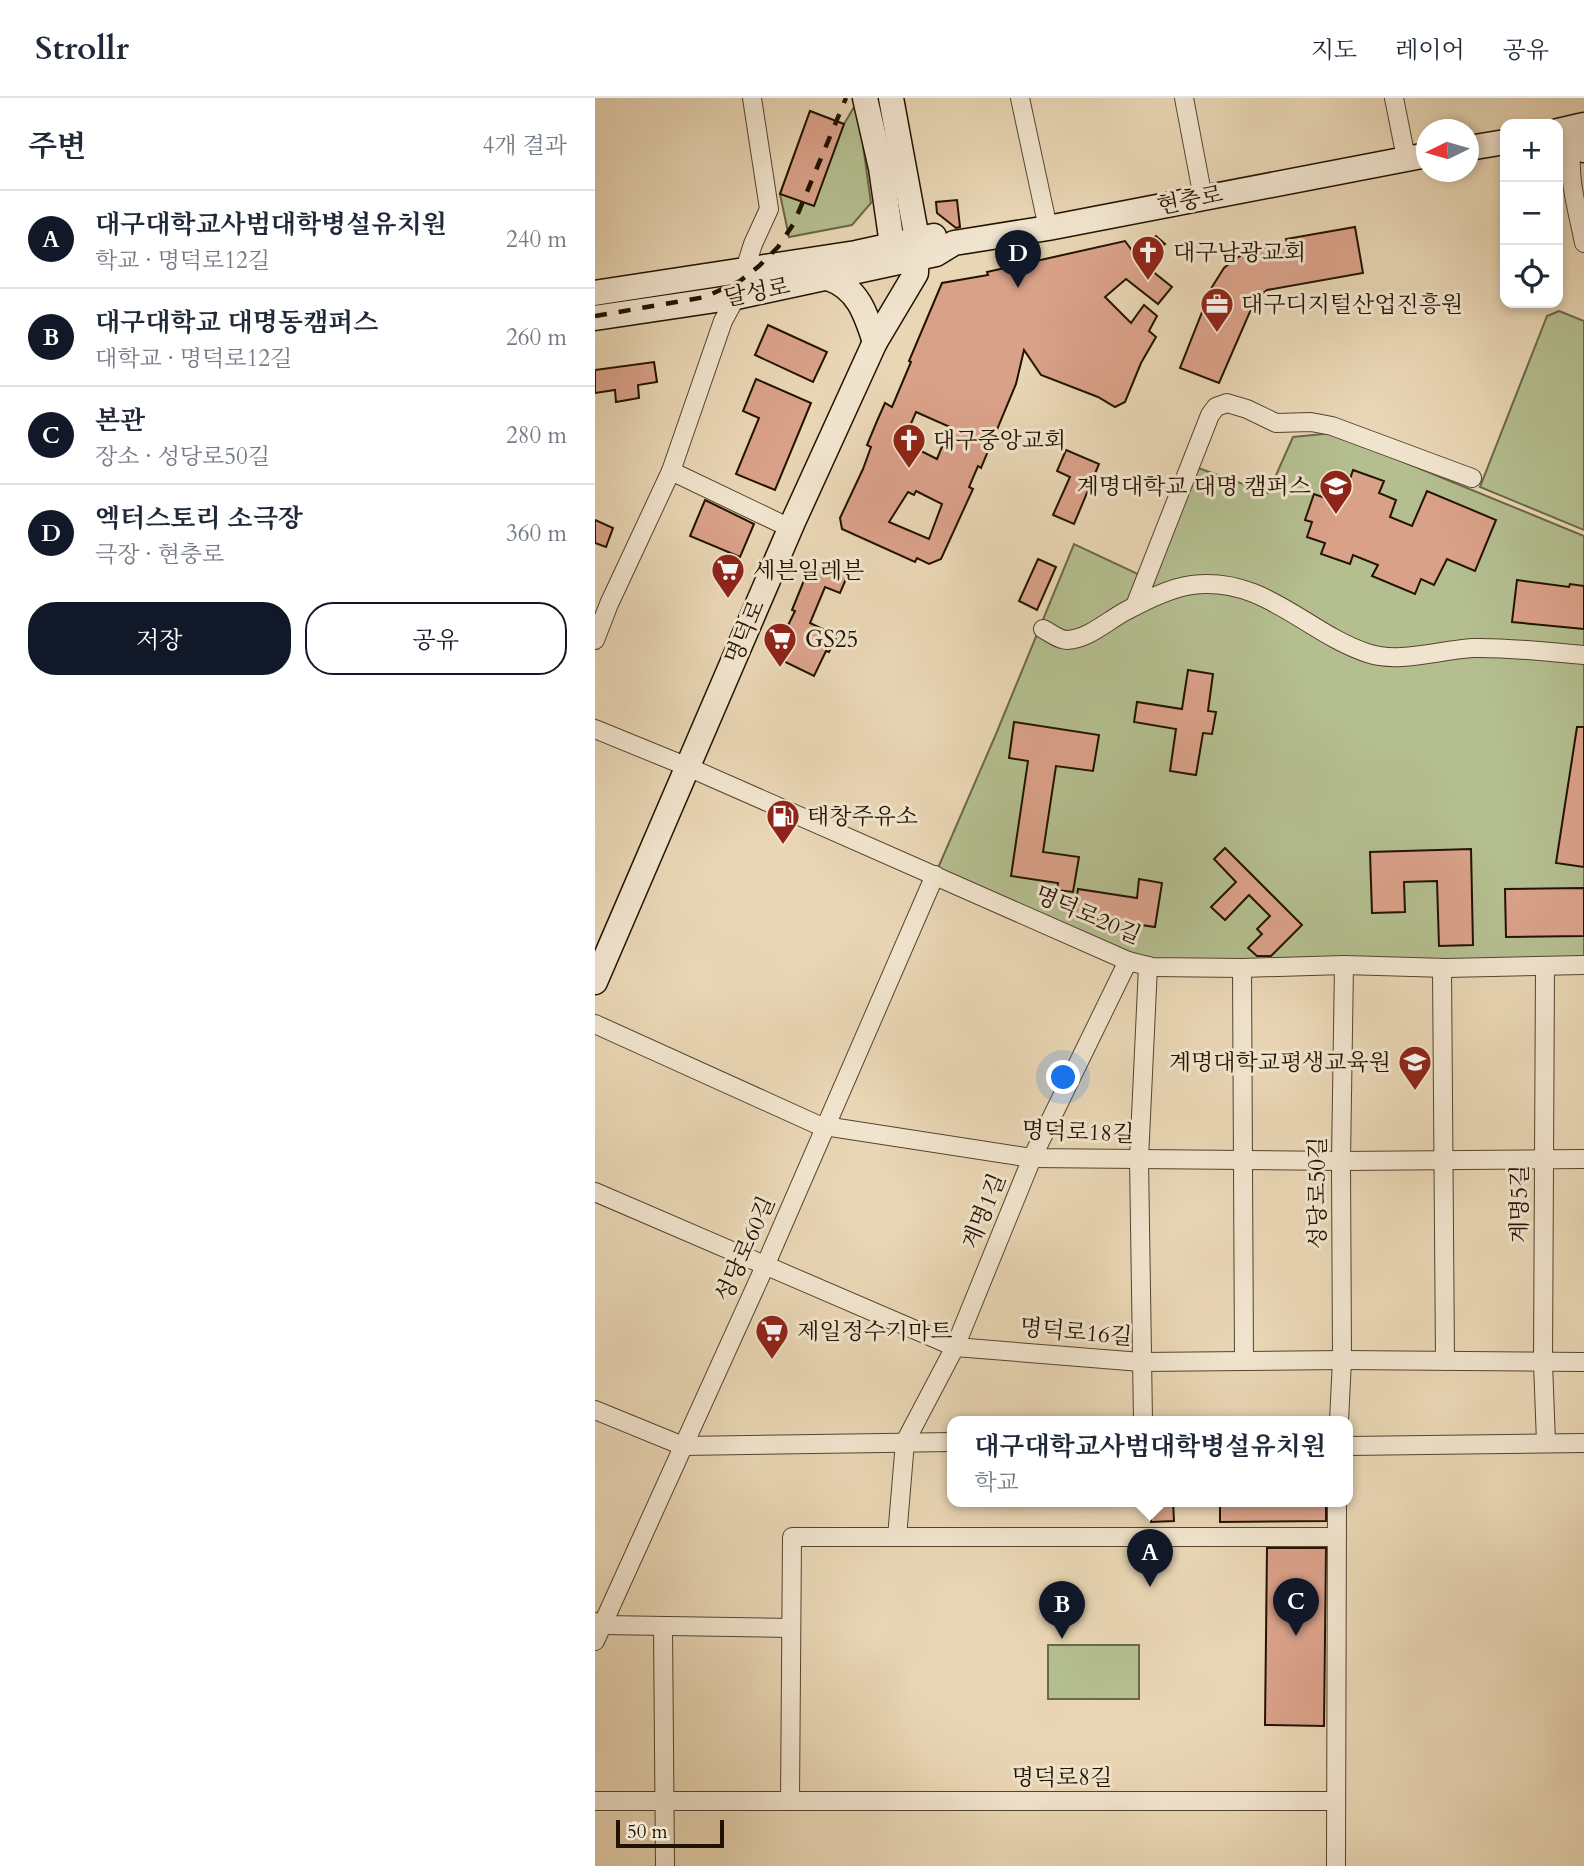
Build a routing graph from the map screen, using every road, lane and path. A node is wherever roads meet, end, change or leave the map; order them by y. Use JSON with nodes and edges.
{"nodes":[{"id":1,"x":752,"y":98,"type":"edge"},
{"id":2,"x":866,"y":98,"type":"edge"},
{"id":3,"x":891,"y":98,"type":"edge"},
{"id":4,"x":1020,"y":98,"type":"edge"},
{"id":5,"x":1184,"y":98,"type":"edge"},
{"id":6,"x":1394,"y":98,"type":"edge"},
{"id":7,"x":1571,"y":138,"type":"edge"},
{"id":8,"x":1500,"y":143,"type":"edge"},
{"id":9,"x":1479,"y":146,"type":"edge"},
{"id":10,"x":1416,"y":157,"type":"edge"},
{"id":11,"x":1203,"y":198,"type":"junction"},
{"id":12,"x":1048,"y":228,"type":"junction"},
{"id":13,"x":1584,"y":243,"type":"edge"},
{"id":14,"x":906,"y":251,"type":"junction"},
{"id":15,"x":744,"y":272,"type":"junction"},
{"id":16,"x":828,"y":278,"type":"junction"},
{"id":17,"x":595,"y":293,"type":"edge"},
{"id":18,"x":736,"y":297,"type":"junction"},
{"id":19,"x":595,"y":318,"type":"edge"},
{"id":20,"x":875,"y":342,"type":"junction"},
{"id":21,"x":671,"y":471,"type":"junction"},
{"id":22,"x":1472,"y":478,"type":"dead end"},
{"id":23,"x":790,"y":528,"type":"junction"},
{"id":24,"x":1135,"y":606,"type":"junction"},
{"id":25,"x":1043,"y":629,"type":"dead end"},
{"id":26,"x":595,"y":640,"type":"edge"},
{"id":27,"x":1584,"y":655,"type":"edge"},
{"id":28,"x":595,"y":729,"type":"edge"},
{"id":29,"x":688,"y":767,"type":"junction"},
{"id":30,"x":935,"y":875,"type":"junction"},
{"id":31,"x":1128,"y":961,"type":"junction"},
{"id":32,"x":1344,"y":965,"type":"junction"},
{"id":33,"x":1584,"y":965,"type":"edge"},
{"id":34,"x":1148,"y":966,"type":"junction"},
{"id":35,"x":1545,"y":966,"type":"junction"},
{"id":36,"x":1242,"y":968,"type":"junction"},
{"id":37,"x":1442,"y":968,"type":"junction"},
{"id":38,"x":597,"y":972,"type":"edge"},
{"id":39,"x":595,"y":1024,"type":"edge"},
{"id":40,"x":827,"y":1126,"type":"junction"},
{"id":41,"x":1032,"y":1158,"type":"junction"},
{"id":42,"x":1139,"y":1159,"type":"junction"},
{"id":43,"x":1442,"y":1159,"type":"junction"},
{"id":44,"x":1544,"y":1159,"type":"junction"},
{"id":45,"x":1584,"y":1159,"type":"edge"},
{"id":46,"x":1242,"y":1160,"type":"junction"},
{"id":47,"x":1341,"y":1161,"type":"junction"},
{"id":48,"x":595,"y":1192,"type":"edge"},
{"id":49,"x":765,"y":1266,"type":"junction"},
{"id":50,"x":955,"y":1347,"type":"junction"},
{"id":51,"x":1244,"y":1360,"type":"junction"},
{"id":52,"x":1342,"y":1360,"type":"junction"},
{"id":53,"x":1444,"y":1361,"type":"junction"},
{"id":54,"x":1141,"y":1362,"type":"junction"},
{"id":55,"x":1584,"y":1362,"type":"edge"},
{"id":56,"x":1543,"y":1363,"type":"junction"},
{"id":57,"x":595,"y":1410,"type":"edge"},
{"id":58,"x":1143,"y":1416,"type":"edge"},
{"id":59,"x":1339,"y":1416,"type":"edge"},
{"id":60,"x":905,"y":1442,"type":"junction"},
{"id":61,"x":947,"y":1442,"type":"edge"},
{"id":62,"x":1546,"y":1442,"type":"junction"},
{"id":63,"x":1584,"y":1443,"type":"edge"},
{"id":64,"x":683,"y":1446,"type":"junction"},
{"id":65,"x":1353,"y":1446,"type":"edge"},
{"id":66,"x":1337,"y":1507,"type":"edge"},
{"id":67,"x":897,"y":1537,"type":"junction"},
{"id":68,"x":1337,"y":1537,"type":"junction"},
{"id":69,"x":663,"y":1628,"type":"junction"},
{"id":70,"x":791,"y":1628,"type":"junction"},
{"id":71,"x":597,"y":1630,"type":"edge"},
{"id":72,"x":595,"y":1801,"type":"edge"},
{"id":73,"x":663,"y":1801,"type":"junction"},
{"id":74,"x":790,"y":1801,"type":"junction"},
{"id":75,"x":1335,"y":1801,"type":"junction"},
{"id":76,"x":665,"y":1866,"type":"edge"},
{"id":77,"x":1336,"y":1866,"type":"edge"}],
"edges":[{"from":1,"to":15,"type":"street"},
{"from":2,"to":14,"type":"main road","name":"명덕로"},
{"from":3,"to":14,"type":"main road","name":"명덕로"},
{"from":4,"to":12,"type":"street"},
{"from":5,"to":11,"type":"street"},
{"from":6,"to":10,"type":"street"},
{"from":7,"to":13,"type":"street"},
{"from":8,"to":9,"type":"main road"},
{"from":10,"to":11,"type":"main road","name":"현충로"},
{"from":11,"to":12,"type":"main road","name":"현충로"},
{"from":12,"to":14,"type":"main road","name":"현충로"},
{"from":14,"to":15,"type":"main road"},
{"from":14,"to":16,"type":"main road","name":"달성로"},
{"from":14,"to":20,"type":"main road","name":"명덕로"},
{"from":15,"to":17,"type":"main road"},
{"from":15,"to":18,"type":"street"},
{"from":16,"to":18,"type":"main road","name":"달성로"},
{"from":16,"to":20,"type":"main road"},
{"from":18,"to":19,"type":"main road","name":"달성로"},
{"from":18,"to":21,"type":"street"},
{"from":20,"to":23,"type":"main road","name":"명덕로"},
{"from":21,"to":23,"type":"street"},
{"from":21,"to":26,"type":"street"},
{"from":22,"to":24,"type":"street"},
{"from":23,"to":29,"type":"main road","name":"명덕로"},
{"from":24,"to":25,"type":"street"},
{"from":24,"to":27,"type":"street"},
{"from":28,"to":29,"type":"street","name":"명덕로20길"},
{"from":29,"to":30,"type":"street","name":"명덕로20길"},
{"from":29,"to":38,"type":"main road","name":"명덕로"},
{"from":30,"to":31,"type":"street","name":"명덕로20길"},
{"from":30,"to":40,"type":"street","name":"성당로60길"},
{"from":31,"to":34,"type":"street","name":"명덕로20길"},
{"from":31,"to":41,"type":"street","name":"계명1길"},
{"from":32,"to":36,"type":"street","name":"명덕로20길"},
{"from":32,"to":37,"type":"street","name":"명덕로20길"},
{"from":32,"to":47,"type":"street","name":"성당로50길"},
{"from":33,"to":35,"type":"street","name":"명덕로20길"},
{"from":34,"to":36,"type":"street","name":"명덕로20길"},
{"from":34,"to":42,"type":"street"},
{"from":35,"to":37,"type":"street","name":"명덕로20길"},
{"from":35,"to":44,"type":"street","name":"계명5길"},
{"from":36,"to":46,"type":"street"},
{"from":37,"to":43,"type":"street"},
{"from":39,"to":40,"type":"street","name":"명덕로18길"},
{"from":40,"to":41,"type":"street","name":"명덕로18길"},
{"from":40,"to":49,"type":"street","name":"성당로60길"},
{"from":41,"to":42,"type":"street","name":"명덕로18길"},
{"from":41,"to":50,"type":"street","name":"계명1길"},
{"from":42,"to":46,"type":"street","name":"명덕로18길"},
{"from":42,"to":54,"type":"street"},
{"from":43,"to":44,"type":"street","name":"명덕로18길"},
{"from":43,"to":47,"type":"street","name":"명덕로18길"},
{"from":43,"to":53,"type":"street"},
{"from":44,"to":45,"type":"street","name":"명덕로18길"},
{"from":44,"to":56,"type":"street","name":"계명5길"},
{"from":46,"to":47,"type":"street","name":"명덕로18길"},
{"from":46,"to":51,"type":"street"},
{"from":47,"to":52,"type":"street","name":"성당로50길"},
{"from":48,"to":49,"type":"street","name":"명덕로16길"},
{"from":49,"to":50,"type":"street","name":"명덕로16길"},
{"from":49,"to":64,"type":"street","name":"성당로60길"},
{"from":50,"to":54,"type":"street","name":"명덕로16길"},
{"from":50,"to":60,"type":"street","name":"계명1길"},
{"from":51,"to":52,"type":"street","name":"명덕로16길"},
{"from":51,"to":54,"type":"street","name":"명덕로16길"},
{"from":52,"to":53,"type":"street","name":"명덕로16길"},
{"from":52,"to":59,"type":"street","name":"성당로50길"},
{"from":53,"to":56,"type":"street","name":"명덕로16길"},
{"from":54,"to":58,"type":"street"},
{"from":55,"to":56,"type":"street","name":"명덕로16길"},
{"from":56,"to":62,"type":"street","name":"계명5길"},
{"from":57,"to":64,"type":"street"},
{"from":60,"to":61,"type":"street"},
{"from":60,"to":64,"type":"street"},
{"from":60,"to":67,"type":"street"},
{"from":62,"to":63,"type":"street"},
{"from":62,"to":65,"type":"street"},
{"from":64,"to":71,"type":"street","name":"성당로60길"},
{"from":66,"to":68,"type":"street"},
{"from":67,"to":68,"type":"street"},
{"from":67,"to":70,"type":"street"},
{"from":68,"to":75,"type":"street"},
{"from":69,"to":70,"type":"street"},
{"from":69,"to":71,"type":"street"},
{"from":69,"to":73,"type":"street"},
{"from":70,"to":74,"type":"street"},
{"from":72,"to":73,"type":"street","name":"명덕로8길"},
{"from":73,"to":74,"type":"street","name":"명덕로8길"},
{"from":73,"to":76,"type":"street"},
{"from":74,"to":75,"type":"street","name":"명덕로8길"},
{"from":75,"to":77,"type":"street"}]}
